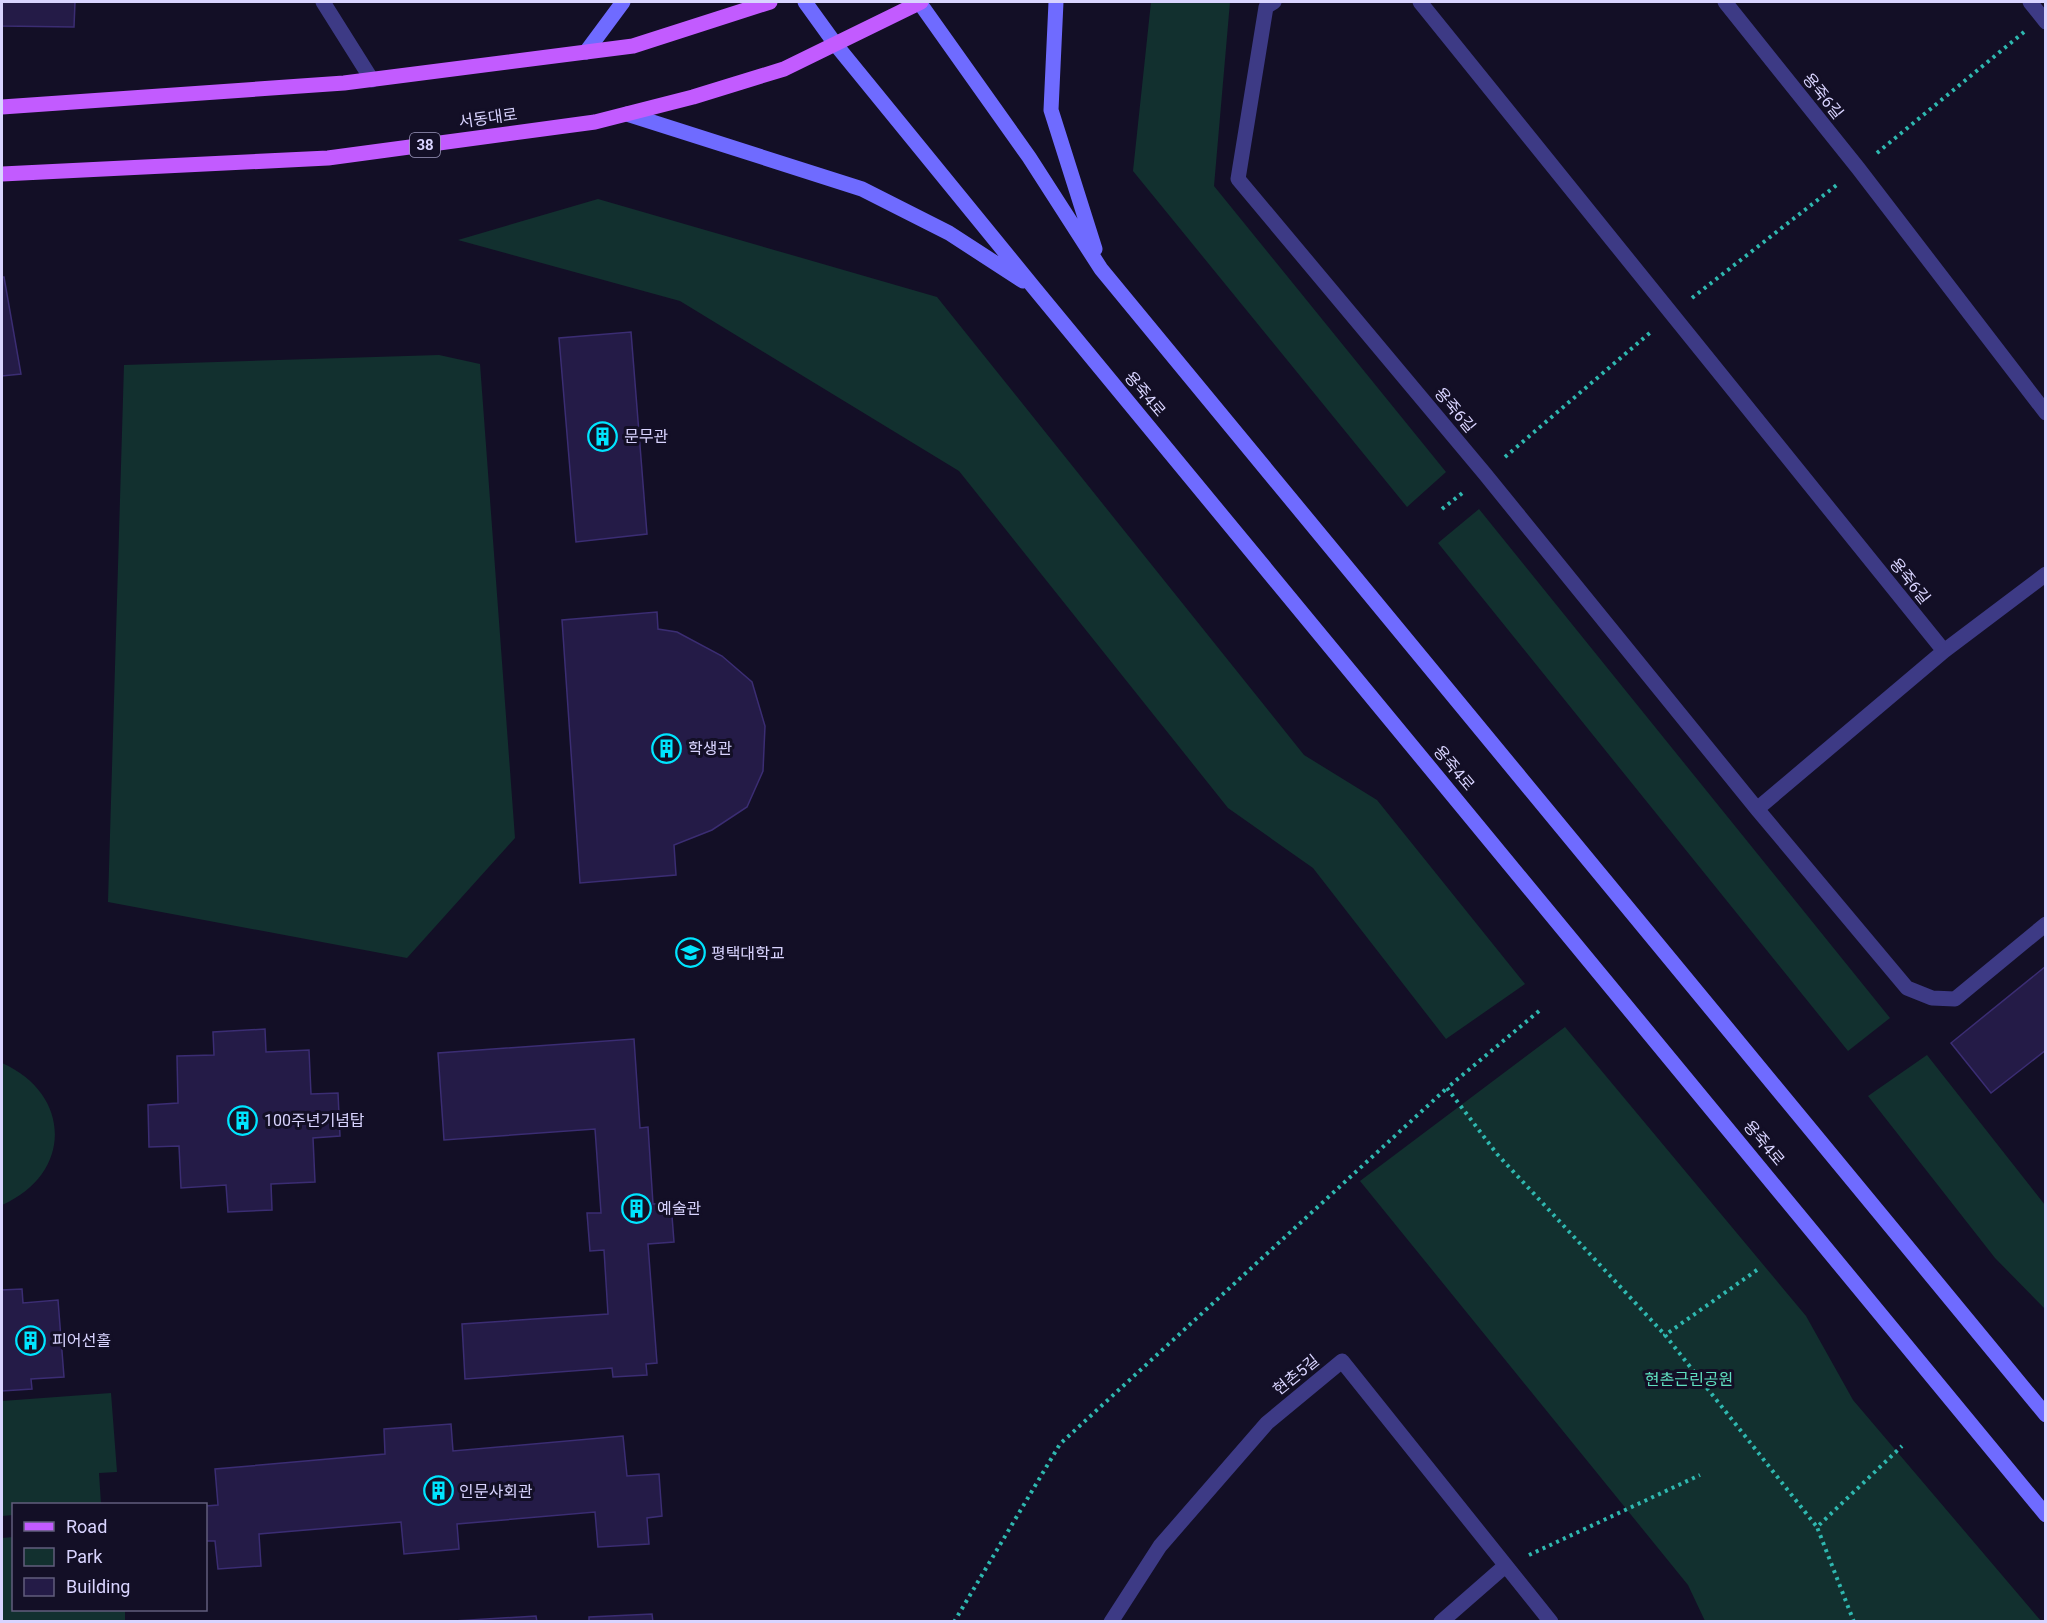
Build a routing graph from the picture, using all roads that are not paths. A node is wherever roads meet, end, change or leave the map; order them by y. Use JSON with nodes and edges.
{"nodes":[{"id":1,"x":323,"y":2,"type":"edge"},
{"id":2,"x":623,"y":2,"type":"edge"},
{"id":3,"x":770,"y":2,"type":"edge"},
{"id":4,"x":805,"y":2,"type":"edge"},
{"id":5,"x":920,"y":2,"type":"edge"},
{"id":6,"x":1056,"y":2,"type":"edge"},
{"id":7,"x":1274,"y":2,"type":"edge"},
{"id":8,"x":1420,"y":2,"type":"edge"},
{"id":9,"x":1725,"y":2,"type":"edge"},
{"id":10,"x":2030,"y":2,"type":"edge"},
{"id":11,"x":2044,"y":20,"type":"edge"},
{"id":12,"x":836,"y":45,"type":"junction"},
{"id":13,"x":586,"y":52,"type":"junction"},
{"id":14,"x":372,"y":80,"type":"junction"},
{"id":15,"x":2,"y":107,"type":"edge"},
{"id":16,"x":627,"y":114,"type":"junction"},
{"id":17,"x":2,"y":174,"type":"edge"},
{"id":18,"x":1101,"y":269,"type":"junction"},
{"id":19,"x":1035,"y":289,"type":"junction"},
{"id":20,"x":2046,"y":413,"type":"edge"},
{"id":21,"x":2046,"y":574,"type":"edge"},
{"id":22,"x":1944,"y":651,"type":"junction"},
{"id":23,"x":1757,"y":808,"type":"junction"},
{"id":24,"x":2046,"y":924,"type":"edge"},
{"id":25,"x":2046,"y":1415,"type":"edge"},
{"id":26,"x":2046,"y":1515,"type":"edge"},
{"id":27,"x":1505,"y":1566,"type":"junction"},
{"id":28,"x":1110,"y":1622,"type":"edge"},
{"id":29,"x":1441,"y":1622,"type":"edge"},
{"id":30,"x":1551,"y":1622,"type":"edge"}],
"edges":[{"from":1,"to":14,"type":"street"},
{"from":2,"to":13,"type":"main road"},
{"from":3,"to":13,"type":"main road"},
{"from":4,"to":12,"type":"main road","name":"용죽4로"},
{"from":5,"to":12,"type":"main road","name":"서동대로","number":"38"},
{"from":5,"to":18,"type":"main road"},
{"from":6,"to":18,"type":"main road"},
{"from":7,"to":23,"type":"street","name":"용죽6길"},
{"from":8,"to":22,"type":"street","name":"용죽6길"},
{"from":9,"to":20,"type":"street","name":"용죽6길"},
{"from":10,"to":11,"type":"street"},
{"from":12,"to":16,"type":"main road","name":"서동대로","number":"38"},
{"from":12,"to":19,"type":"main road","name":"용죽4로"},
{"from":13,"to":14,"type":"main road"},
{"from":14,"to":15,"type":"main road"},
{"from":16,"to":17,"type":"main road","name":"서동대로","number":"38"},
{"from":16,"to":19,"type":"main road"},
{"from":18,"to":25,"type":"main road"},
{"from":19,"to":26,"type":"main road","name":"용죽4로"},
{"from":21,"to":22,"type":"street"},
{"from":22,"to":23,"type":"street"},
{"from":23,"to":24,"type":"street","name":"용죽6길"},
{"from":27,"to":28,"type":"street","name":"현촌5길"},
{"from":27,"to":29,"type":"street"},
{"from":27,"to":30,"type":"street","name":"현촌5길"}]}
